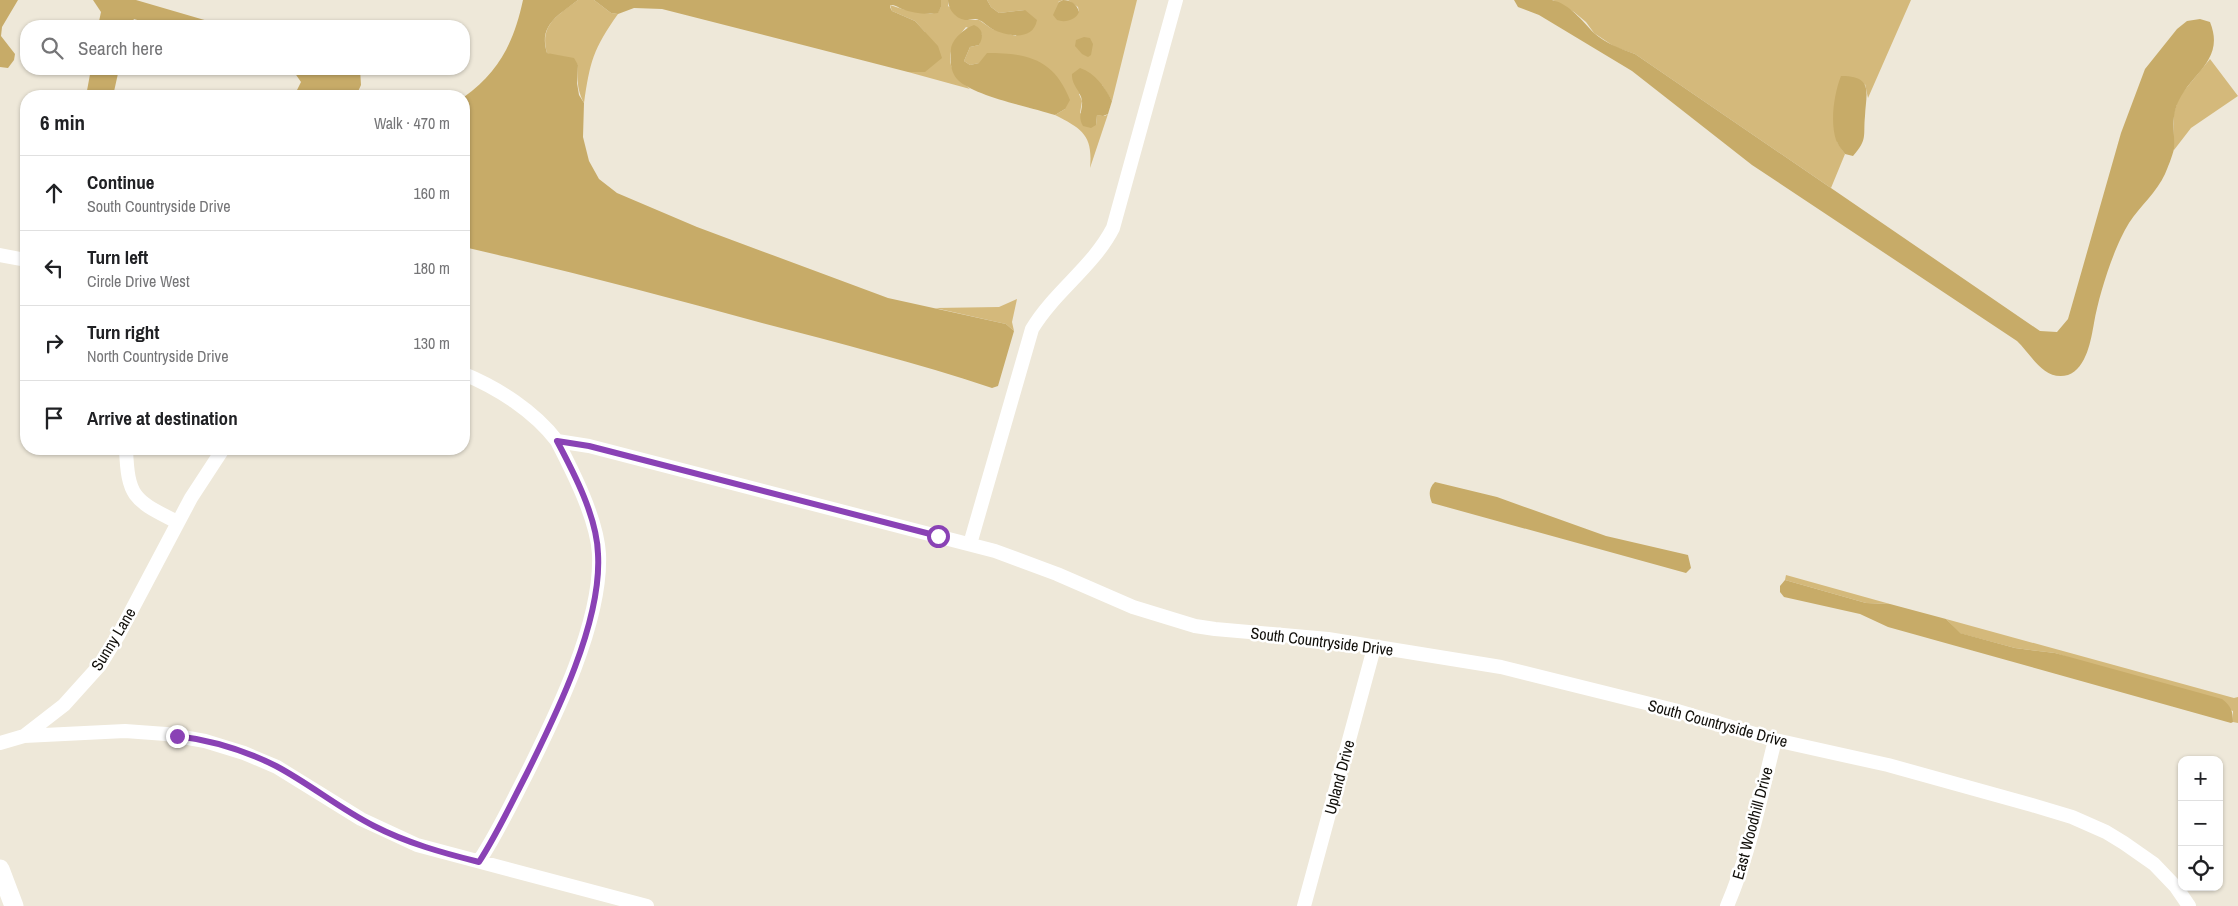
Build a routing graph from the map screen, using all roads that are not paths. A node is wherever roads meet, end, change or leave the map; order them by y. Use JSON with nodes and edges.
{"nodes":[{"id":1,"x":1176,"y":0,"type":"edge"},
{"id":2,"x":0,"y":255,"type":"edge"},
{"id":3,"x":20,"y":259,"type":"edge"},
{"id":4,"x":470,"y":377,"type":"edge"},
{"id":5,"x":557,"y":441,"type":"junction"},
{"id":6,"x":127,"y":455,"type":"edge"},
{"id":7,"x":219,"y":455,"type":"edge"},
{"id":8,"x":177,"y":522,"type":"junction"},
{"id":9,"x":970,"y":544,"type":"junction"},
{"id":10,"x":1374,"y":648,"type":"junction"},
{"id":11,"x":24,"y":736,"type":"junction"},
{"id":12,"x":1775,"y":740,"type":"junction"},
{"id":13,"x":0,"y":743,"type":"edge"},
{"id":14,"x":479,"y":862,"type":"junction"},
{"id":15,"x":0,"y":869,"type":"edge"},
{"id":16,"x":14,"y":906,"type":"edge"},
{"id":17,"x":647,"y":906,"type":"edge"},
{"id":18,"x":1304,"y":906,"type":"edge"},
{"id":19,"x":1727,"y":906,"type":"edge"},
{"id":20,"x":2189,"y":906,"type":"edge"}],
"edges":[{"from":1,"to":9,"type":"street"},
{"from":2,"to":3,"type":"street"},
{"from":4,"to":5,"type":"street"},
{"from":5,"to":9,"type":"street","name":"South Countryside Drive"},
{"from":5,"to":14,"type":"street"},
{"from":6,"to":8,"type":"street"},
{"from":7,"to":8,"type":"street","name":"Sunny Lane"},
{"from":8,"to":11,"type":"street","name":"Sunny Lane"},
{"from":9,"to":10,"type":"street","name":"South Countryside Drive"},
{"from":10,"to":12,"type":"street","name":"South Countryside Drive"},
{"from":10,"to":18,"type":"street","name":"Upland Drive"},
{"from":11,"to":13,"type":"street"},
{"from":11,"to":14,"type":"street"},
{"from":12,"to":19,"type":"street","name":"East Woodhill Drive"},
{"from":12,"to":20,"type":"street","name":"South Countryside Drive"},
{"from":14,"to":17,"type":"street"},
{"from":15,"to":16,"type":"main road"}]}
